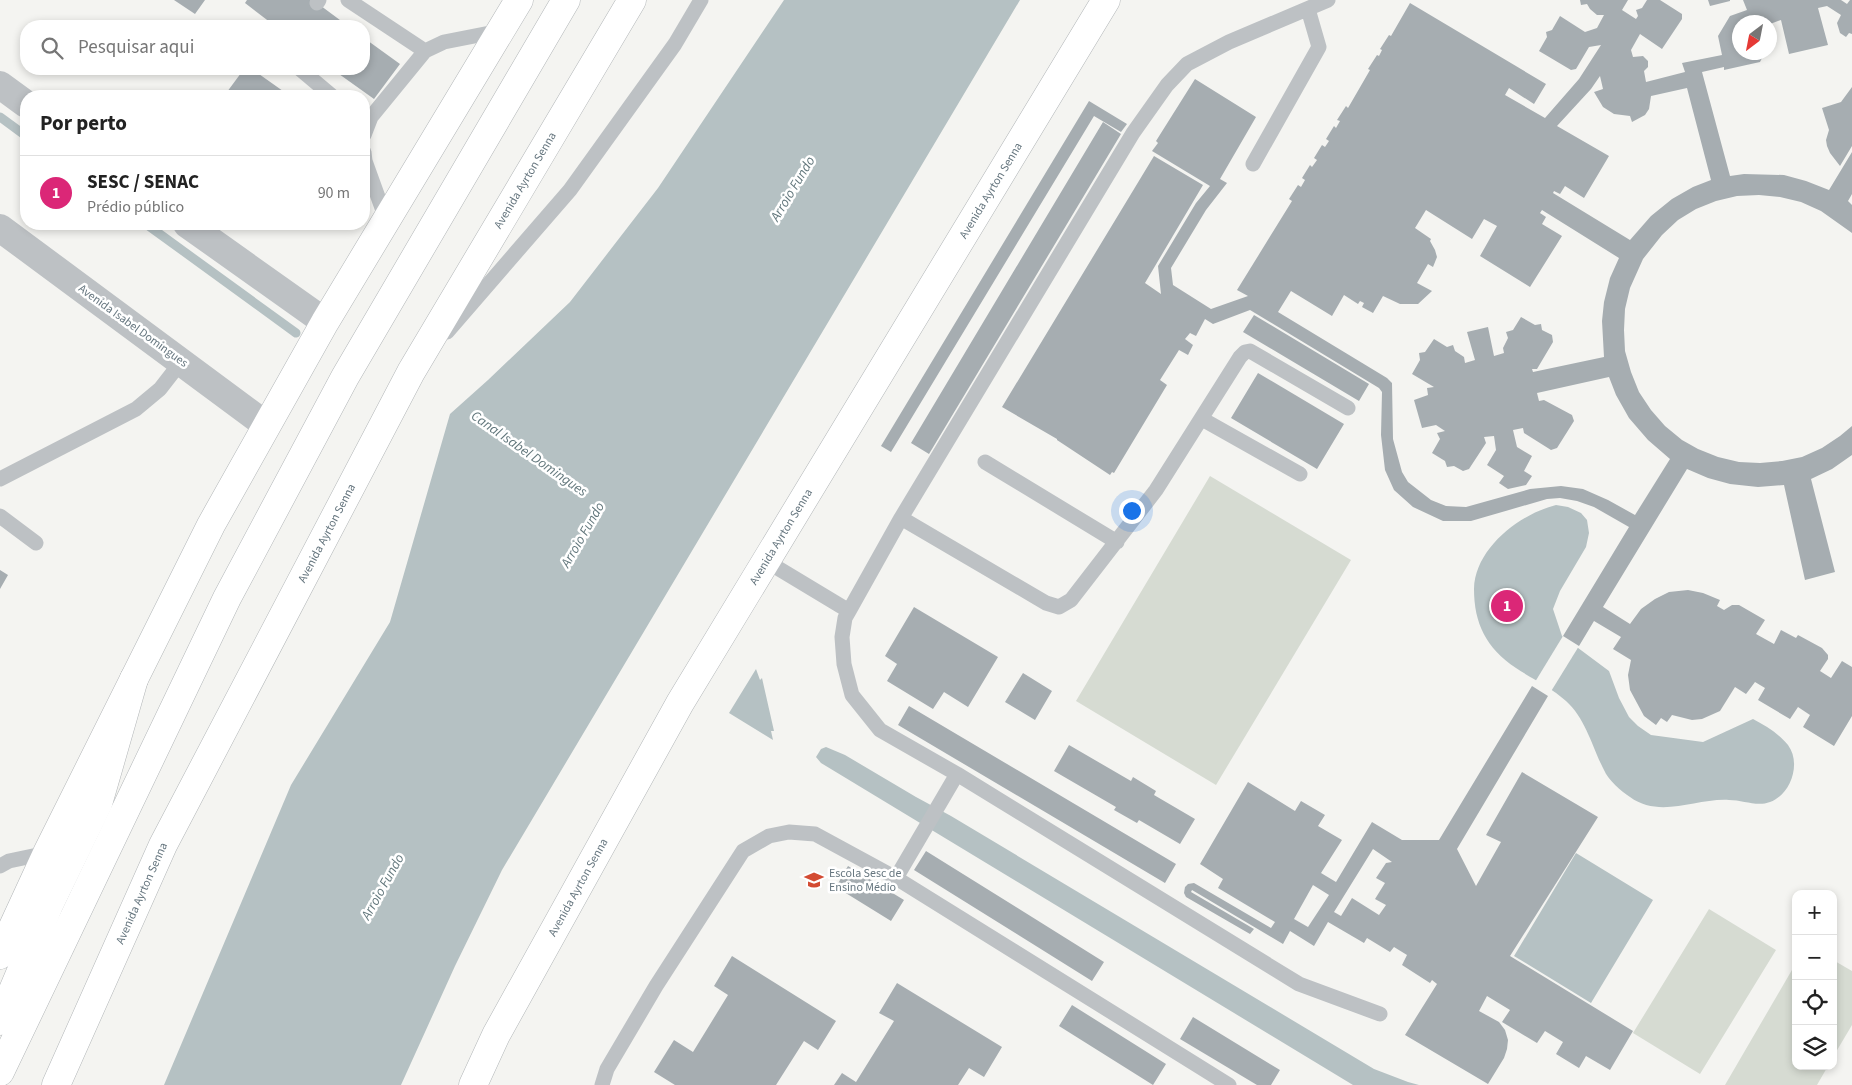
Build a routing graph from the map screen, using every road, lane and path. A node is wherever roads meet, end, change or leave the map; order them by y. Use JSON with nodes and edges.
{"nodes":[{"id":1,"x":348,"y":0,"type":"edge"},
{"id":2,"x":519,"y":0,"type":"edge"},
{"id":3,"x":566,"y":0,"type":"edge"},
{"id":4,"x":632,"y":0,"type":"edge"},
{"id":5,"x":701,"y":0,"type":"edge"},
{"id":6,"x":1106,"y":0,"type":"edge"},
{"id":7,"x":1328,"y":0,"type":"edge"},
{"id":8,"x":1308,"y":9,"type":"junction"},
{"id":9,"x":500,"y":31,"type":"junction"},
{"id":10,"x":425,"y":51,"type":"junction"},
{"id":11,"x":307,"y":75,"type":"edge"},
{"id":12,"x":0,"y":85,"type":"edge"},
{"id":13,"x":325,"y":90,"type":"edge"},
{"id":14,"x":20,"y":100,"type":"edge"},
{"id":15,"x":370,"y":119,"type":"edge"},
{"id":16,"x":1252,"y":164,"type":"dead end"},
{"id":17,"x":370,"y":175,"type":"edge"},
{"id":18,"x":386,"y":219,"type":"junction"},
{"id":19,"x":0,"y":228,"type":"edge"},
{"id":20,"x":196,"y":230,"type":"edge"},
{"id":21,"x":326,"y":322,"type":"junction"},
{"id":22,"x":181,"y":362,"type":"junction"},
{"id":23,"x":411,"y":372,"type":"junction"},
{"id":24,"x":1348,"y":408,"type":"dead end"},
{"id":25,"x":1202,"y":419,"type":"junction"},
{"id":26,"x":266,"y":425,"type":"junction"},
{"id":27,"x":984,"y":462,"type":"dead end"},
{"id":28,"x":1300,"y":474,"type":"dead end"},
{"id":29,"x":0,"y":479,"type":"edge"},
{"id":30,"x":0,"y":516,"type":"edge"},
{"id":31,"x":901,"y":518,"type":"junction"},
{"id":32,"x":1117,"y":542,"type":"junction"},
{"id":33,"x":36,"y":543,"type":"dead end"},
{"id":34,"x":766,"y":561,"type":"junction"},
{"id":35,"x":849,"y":611,"type":"junction"},
{"id":36,"x":134,"y":679,"type":"junction"},
{"id":37,"x":958,"y":774,"type":"junction"},
{"id":38,"x":48,"y":853,"type":"junction"},
{"id":39,"x":0,"y":866,"type":"edge"},
{"id":40,"x":896,"y":878,"type":"junction"},
{"id":41,"x":0,"y":956,"type":"edge"},
{"id":42,"x":1380,"y":1014,"type":"dead end"},
{"id":43,"x":0,"y":1021,"type":"edge"},
{"id":44,"x":0,"y":1072,"type":"edge"},
{"id":45,"x":56,"y":1085,"type":"edge"},
{"id":46,"x":473,"y":1085,"type":"edge"},
{"id":47,"x":602,"y":1085,"type":"edge"},
{"id":48,"x":1229,"y":1085,"type":"edge"}],
"edges":[{"from":1,"to":10,"type":"lane"},
{"from":2,"to":9,"type":"highway"},
{"from":3,"to":44,"type":"highway"},
{"from":4,"to":23,"type":"highway","name":"Avenida Ayrton Senna"},
{"from":5,"to":23,"type":"lane"},
{"from":6,"to":34,"type":"highway","name":"Avenida Ayrton Senna"},
{"from":7,"to":8,"type":"lane"},
{"from":8,"to":16,"type":"lane"},
{"from":8,"to":31,"type":"lane"},
{"from":9,"to":10,"type":"lane"},
{"from":9,"to":18,"type":"highway"},
{"from":10,"to":15,"type":"lane"},
{"from":11,"to":13,"type":"lane"},
{"from":12,"to":14,"type":"street"},
{"from":17,"to":18,"type":"lane"},
{"from":18,"to":21,"type":"highway"},
{"from":19,"to":22,"type":"street","name":"Avenida Isabel Domingues"},
{"from":20,"to":21,"type":"street"},
{"from":21,"to":26,"type":"highway"},
{"from":22,"to":26,"type":"street","name":"Avenida Isabel Domingues"},
{"from":22,"to":29,"type":"lane"},
{"from":23,"to":45,"type":"highway","name":"Avenida Ayrton Senna"},
{"from":24,"to":25,"type":"lane"},
{"from":25,"to":28,"type":"lane"},
{"from":25,"to":32,"type":"lane"},
{"from":26,"to":36,"type":"highway"},
{"from":27,"to":32,"type":"lane"},
{"from":30,"to":33,"type":"lane"},
{"from":31,"to":32,"type":"lane"},
{"from":31,"to":35,"type":"lane"},
{"from":34,"to":35,"type":"lane"},
{"from":34,"to":46,"type":"highway","name":"Avenida Ayrton Senna"},
{"from":35,"to":37,"type":"lane"},
{"from":36,"to":38,"type":"highway"},
{"from":36,"to":43,"type":"highway"},
{"from":37,"to":40,"type":"lane"},
{"from":37,"to":42,"type":"lane"},
{"from":38,"to":39,"type":"lane"},
{"from":38,"to":41,"type":"highway"},
{"from":40,"to":47,"type":"lane"},
{"from":40,"to":48,"type":"lane"}]}
